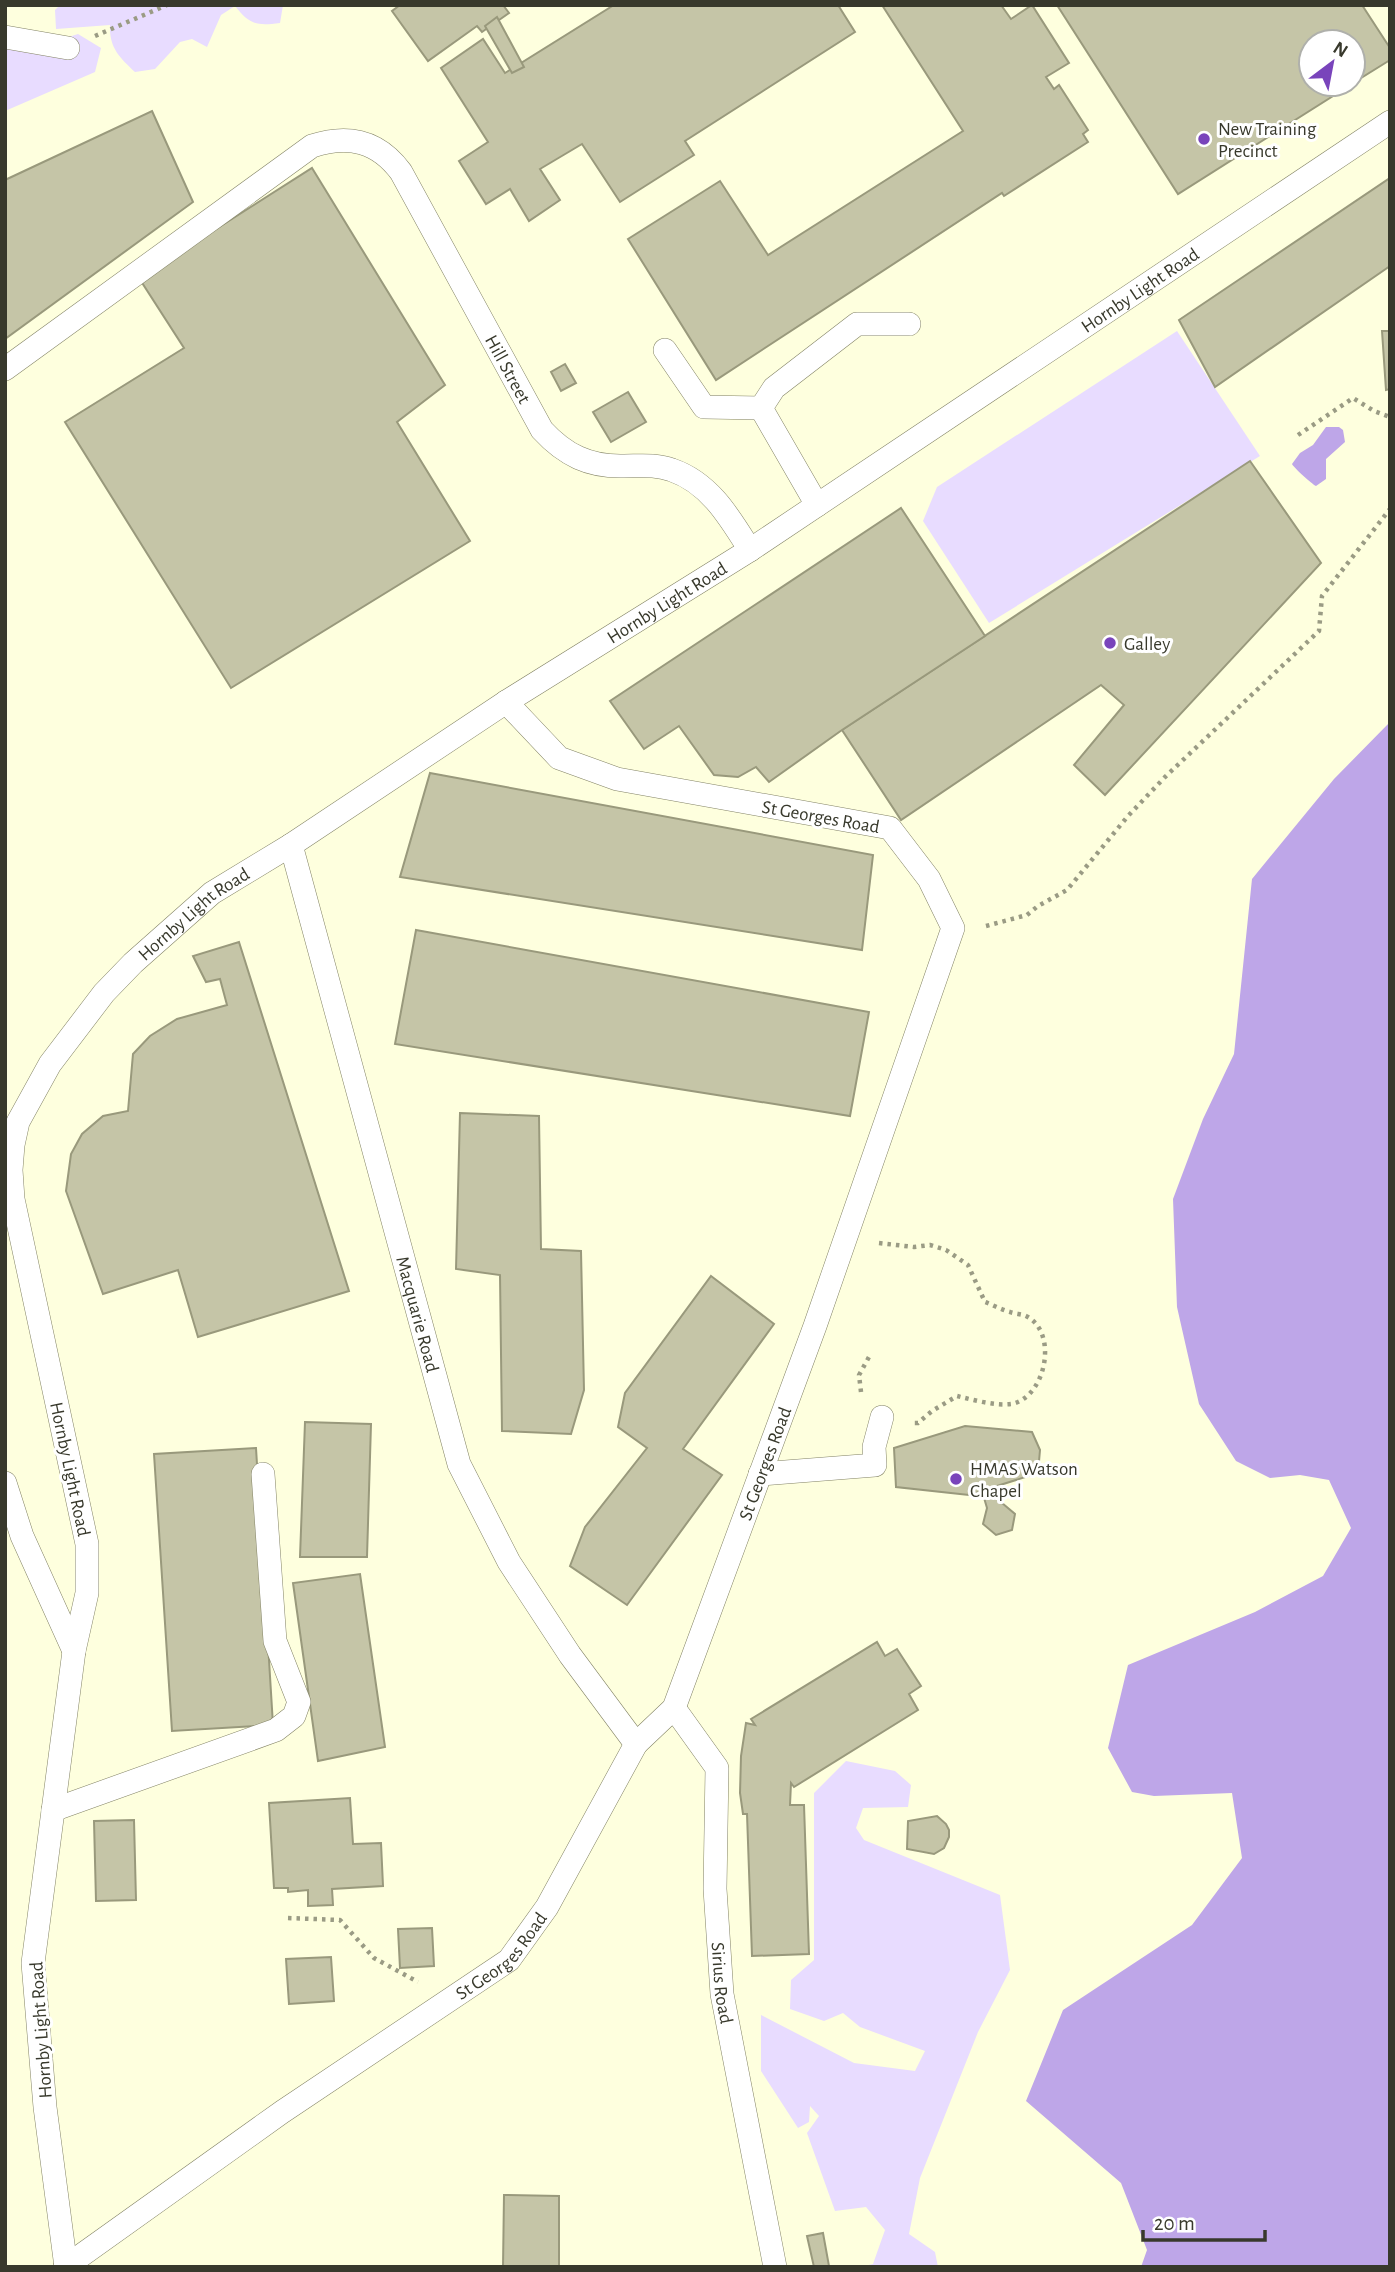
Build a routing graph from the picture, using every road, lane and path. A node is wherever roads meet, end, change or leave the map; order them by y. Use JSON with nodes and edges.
{"nodes":[{"id":1,"x":167,"y":5,"type":"edge"},
{"id":2,"x":5,"y":37,"type":"edge"},
{"id":3,"x":68,"y":48,"type":"joint"},
{"id":4,"x":1390,"y":121,"type":"edge"},
{"id":5,"x":909,"y":324,"type":"dead end"},
{"id":6,"x":665,"y":350,"type":"dead end"},
{"id":7,"x":5,"y":369,"type":"edge"},
{"id":8,"x":761,"y":408,"type":"junction"},
{"id":9,"x":1387,"y":416,"type":"edge"},
{"id":10,"x":1390,"y":423,"type":"edge"},
{"id":11,"x":1298,"y":435,"type":"dead end"},
{"id":12,"x":817,"y":505,"type":"junction"},
{"id":13,"x":1390,"y":509,"type":"edge"},
{"id":14,"x":750,"y":550,"type":"junction"},
{"id":15,"x":506,"y":702,"type":"junction"},
{"id":16,"x":291,"y":845,"type":"junction"},
{"id":17,"x":974,"y":930,"type":"dead end"},
{"id":18,"x":871,"y":1242,"type":"dead end"},
{"id":19,"x":869,"y":1357,"type":"dead end"},
{"id":20,"x":882,"y":1417,"type":"junction"},
{"id":21,"x":263,"y":1474,"type":"dead end"},
{"id":22,"x":761,"y":1474,"type":"junction"},
{"id":23,"x":5,"y":1483,"type":"edge"},
{"id":24,"x":74,"y":1651,"type":"junction"},
{"id":25,"x":674,"y":1708,"type":"junction"},
{"id":26,"x":636,"y":1744,"type":"junction"},
{"id":27,"x":53,"y":1810,"type":"junction"},
{"id":28,"x":288,"y":1918,"type":"dead end"},
{"id":29,"x":438,"y":2007,"type":"junction"},
{"id":30,"x":66,"y":2267,"type":"edge"},
{"id":31,"x":775,"y":2267,"type":"edge"}],
"edges":[{"from":1,"to":3,"type":"path"},
{"from":2,"to":3,"type":"lane"},
{"from":4,"to":12,"type":"lane","name":"Hornby Light Road"},
{"from":5,"to":8,"type":"lane"},
{"from":6,"to":8,"type":"lane"},
{"from":7,"to":14,"type":"lane","name":"Hill Street"},
{"from":8,"to":12,"type":"lane"},
{"from":9,"to":10,"type":"path"},
{"from":9,"to":11,"type":"path"},
{"from":12,"to":14,"type":"lane","name":"Hornby Light Road"},
{"from":13,"to":17,"type":"path"},
{"from":14,"to":15,"type":"lane","name":"Hornby Light Road"},
{"from":15,"to":16,"type":"lane","name":"Hornby Light Road"},
{"from":15,"to":22,"type":"lane","name":"St Georges Road"},
{"from":16,"to":24,"type":"lane","name":"Hornby Light Road"},
{"from":16,"to":26,"type":"lane","name":"Macquarie Road"},
{"from":18,"to":20,"type":"path"},
{"from":19,"to":20,"type":"path"},
{"from":20,"to":22,"type":"lane"},
{"from":21,"to":27,"type":"lane"},
{"from":22,"to":25,"type":"lane","name":"St Georges Road"},
{"from":23,"to":24,"type":"lane"},
{"from":24,"to":27,"type":"lane","name":"Hornby Light Road"},
{"from":25,"to":26,"type":"lane","name":"St Georges Road"},
{"from":25,"to":31,"type":"lane","name":"Sirius Road"},
{"from":26,"to":29,"type":"lane","name":"St Georges Road"},
{"from":27,"to":30,"type":"lane","name":"Hornby Light Road"},
{"from":28,"to":29,"type":"path"},
{"from":29,"to":30,"type":"lane","name":"St Georges Road"}]}
